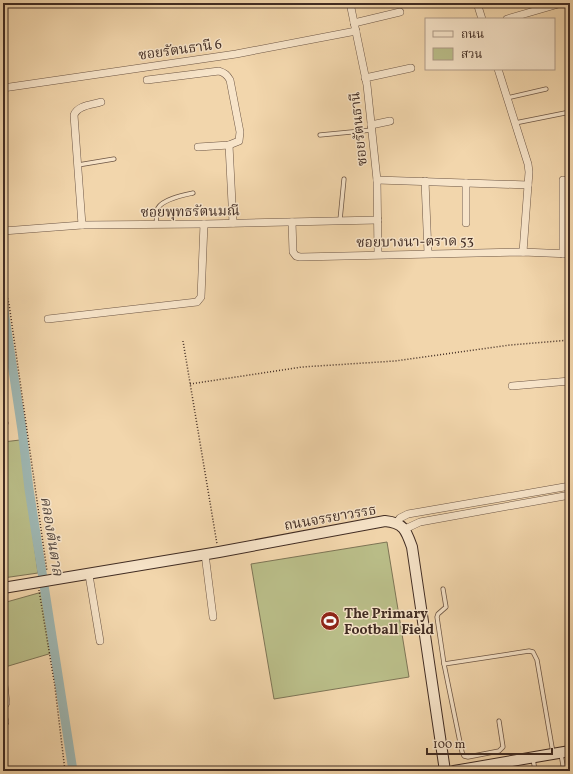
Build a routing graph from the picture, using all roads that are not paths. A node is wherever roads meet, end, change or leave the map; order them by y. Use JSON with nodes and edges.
{"nodes":[{"id":1,"x":350,"y":3,"type":"edge"},
{"id":2,"x":477,"y":3,"type":"edge"},
{"id":3,"x":562,"y":3,"type":"edge"},
{"id":4,"x":400,"y":12,"type":"dead end"},
{"id":5,"x":482,"y":18,"type":"edge"},
{"id":6,"x":510,"y":18,"type":"edge"},
{"id":7,"x":354,"y":23,"type":"junction"},
{"id":8,"x":356,"y":31,"type":"junction"},
{"id":9,"x":411,"y":68,"type":"dead end"},
{"id":10,"x":498,"y":70,"type":"edge"},
{"id":11,"x":365,"y":78,"type":"junction"},
{"id":12,"x":147,"y":80,"type":"dead end"},
{"id":13,"x":4,"y":87,"type":"edge"},
{"id":14,"x":546,"y":88,"type":"dead end"},
{"id":15,"x":507,"y":98,"type":"junction"},
{"id":16,"x":101,"y":102,"type":"dead end"},
{"id":17,"x":570,"y":112,"type":"edge"},
{"id":18,"x":390,"y":121,"type":"dead end"},
{"id":19,"x":515,"y":123,"type":"junction"},
{"id":20,"x":371,"y":128,"type":"junction"},
{"id":21,"x":320,"y":135,"type":"dead end"},
{"id":22,"x":229,"y":145,"type":"junction"},
{"id":23,"x":198,"y":147,"type":"dead end"},
{"id":24,"x":114,"y":160,"type":"dead end"},
{"id":25,"x":78,"y":165,"type":"junction"},
{"id":26,"x":344,"y":179,"type":"dead end"},
{"id":27,"x":377,"y":180,"type":"junction"},
{"id":28,"x":564,"y":180,"type":"dead end"},
{"id":29,"x":425,"y":182,"type":"junction"},
{"id":30,"x":466,"y":183,"type":"junction"},
{"id":31,"x":528,"y":184,"type":"junction"},
{"id":32,"x":193,"y":193,"type":"dead end"},
{"id":33,"x":340,"y":220,"type":"junction"},
{"id":34,"x":378,"y":220,"type":"junction"},
{"id":35,"x":292,"y":222,"type":"junction"},
{"id":36,"x":233,"y":223,"type":"junction"},
{"id":37,"x":466,"y":223,"type":"dead end"},
{"id":38,"x":156,"y":224,"type":"junction"},
{"id":39,"x":204,"y":224,"type":"junction"},
{"id":40,"x":82,"y":225,"type":"junction"},
{"id":41,"x":3,"y":231,"type":"edge"},
{"id":42,"x":523,"y":252,"type":"junction"},
{"id":43,"x":378,"y":254,"type":"junction"},
{"id":44,"x":428,"y":254,"type":"junction"},
{"id":45,"x":567,"y":254,"type":"edge"},
{"id":46,"x":48,"y":319,"type":"dead end"},
{"id":47,"x":570,"y":381,"type":"edge"},
{"id":48,"x":512,"y":386,"type":"dead end"},
{"id":49,"x":570,"y":486,"type":"edge"},
{"id":50,"x":538,"y":492,"type":"junction"},
{"id":51,"x":570,"y":495,"type":"edge"},
{"id":52,"x":540,"y":500,"type":"junction"},
{"id":53,"x":397,"y":522,"type":"junction"},
{"id":54,"x":405,"y":529,"type":"junction"},
{"id":55,"x":205,"y":554,"type":"junction"},
{"id":56,"x":89,"y":575,"type":"junction"},
{"id":57,"x":3,"y":588,"type":"edge"},
{"id":58,"x":443,"y":589,"type":"dead end"},
{"id":59,"x":213,"y":616,"type":"dead end"},
{"id":60,"x":100,"y":641,"type":"dead end"},
{"id":61,"x":444,"y":664,"type":"junction"},
{"id":62,"x":3,"y":676,"type":"edge"},
{"id":63,"x":3,"y":708,"type":"edge"},
{"id":64,"x":3,"y":713,"type":"edge"},
{"id":65,"x":499,"y":721,"type":"dead end"},
{"id":66,"x":5,"y":722,"type":"dead end"},
{"id":67,"x":561,"y":753,"type":"edge"},
{"id":68,"x":533,"y":758,"type":"junction"},
{"id":69,"x":445,"y":771,"type":"edge"},
{"id":70,"x":454,"y":771,"type":"edge"},
{"id":71,"x":535,"y":771,"type":"edge"},
{"id":72,"x":564,"y":771,"type":"edge"}],
"edges":[{"from":1,"to":7,"type":"street","name":"ซอยรัตนธานี"},
{"from":2,"to":5,"type":"street"},
{"from":3,"to":6,"type":"street"},
{"from":4,"to":7,"type":"street"},
{"from":7,"to":8,"type":"street","name":"ซอยรัตนธานี"},
{"from":8,"to":11,"type":"street","name":"ซอยรัตนธานี"},
{"from":8,"to":13,"type":"street","name":"ซอยรัตนธานี 6"},
{"from":9,"to":11,"type":"street"},
{"from":10,"to":15,"type":"street"},
{"from":11,"to":20,"type":"street","name":"ซอยรัตนธานี"},
{"from":12,"to":22,"type":"street"},
{"from":14,"to":15,"type":"lane"},
{"from":15,"to":19,"type":"street"},
{"from":16,"to":25,"type":"street"},
{"from":17,"to":19,"type":"lane"},
{"from":18,"to":20,"type":"street"},
{"from":19,"to":31,"type":"street"},
{"from":20,"to":21,"type":"lane"},
{"from":20,"to":27,"type":"street","name":"ซอยรัตนธานี"},
{"from":22,"to":23,"type":"street"},
{"from":22,"to":36,"type":"street"},
{"from":24,"to":25,"type":"lane"},
{"from":25,"to":40,"type":"street"},
{"from":26,"to":33,"type":"lane"},
{"from":27,"to":29,"type":"street"},
{"from":27,"to":34,"type":"street","name":"ซอยรัตนธานี"},
{"from":28,"to":45,"type":"street"},
{"from":29,"to":30,"type":"street"},
{"from":29,"to":44,"type":"street"},
{"from":30,"to":31,"type":"street"},
{"from":30,"to":37,"type":"street"},
{"from":31,"to":42,"type":"street"},
{"from":32,"to":38,"type":"lane"},
{"from":33,"to":34,"type":"street","name":"ซอยพุทธรัตนมณี"},
{"from":33,"to":35,"type":"street","name":"ซอยพุทธรัตนมณี"},
{"from":34,"to":43,"type":"street","name":"ซอยรัตนธานี"},
{"from":35,"to":36,"type":"street","name":"ซอยพุทธรัตนมณี"},
{"from":35,"to":43,"type":"street","name":"ซอยบางนา-ตราด 53"},
{"from":36,"to":39,"type":"street","name":"ซอยพุทธรัตนมณี"},
{"from":38,"to":39,"type":"street","name":"ซอยพุทธรัตนมณี"},
{"from":38,"to":40,"type":"street","name":"ซอยพุทธรัตนมณี"},
{"from":39,"to":46,"type":"street"},
{"from":40,"to":41,"type":"street","name":"ซอยพุทธรัตนมณี"},
{"from":42,"to":44,"type":"street","name":"ซอยบางนา-ตราด 53"},
{"from":42,"to":45,"type":"street","name":"ซอยบางนา-ตราด 53"},
{"from":43,"to":44,"type":"street","name":"ซอยบางนา-ตราด 53"},
{"from":47,"to":48,"type":"street"},
{"from":49,"to":50,"type":"street"},
{"from":50,"to":52,"type":"lane"},
{"from":50,"to":53,"type":"street"},
{"from":51,"to":52,"type":"street"},
{"from":52,"to":54,"type":"street"},
{"from":53,"to":54,"type":"main road","name":"ถนนจรรยาวรรธ"},
{"from":53,"to":55,"type":"main road","name":"ถนนจรรยาวรรธ"},
{"from":54,"to":69,"type":"main road","name":"ถนนจรรยาวรรธ"},
{"from":55,"to":56,"type":"main road","name":"ถนนจรรยาวรรธ"},
{"from":55,"to":59,"type":"street"},
{"from":56,"to":57,"type":"main road","name":"ถนนจรรยาวรรธ"},
{"from":56,"to":60,"type":"street"},
{"from":58,"to":61,"type":"lane"},
{"from":61,"to":65,"type":"lane"},
{"from":61,"to":67,"type":"lane"},
{"from":62,"to":63,"type":"street"},
{"from":64,"to":66,"type":"street"},
{"from":67,"to":68,"type":"main road"},
{"from":67,"to":72,"type":"lane"},
{"from":68,"to":70,"type":"main road"},
{"from":68,"to":71,"type":"lane"}]}
